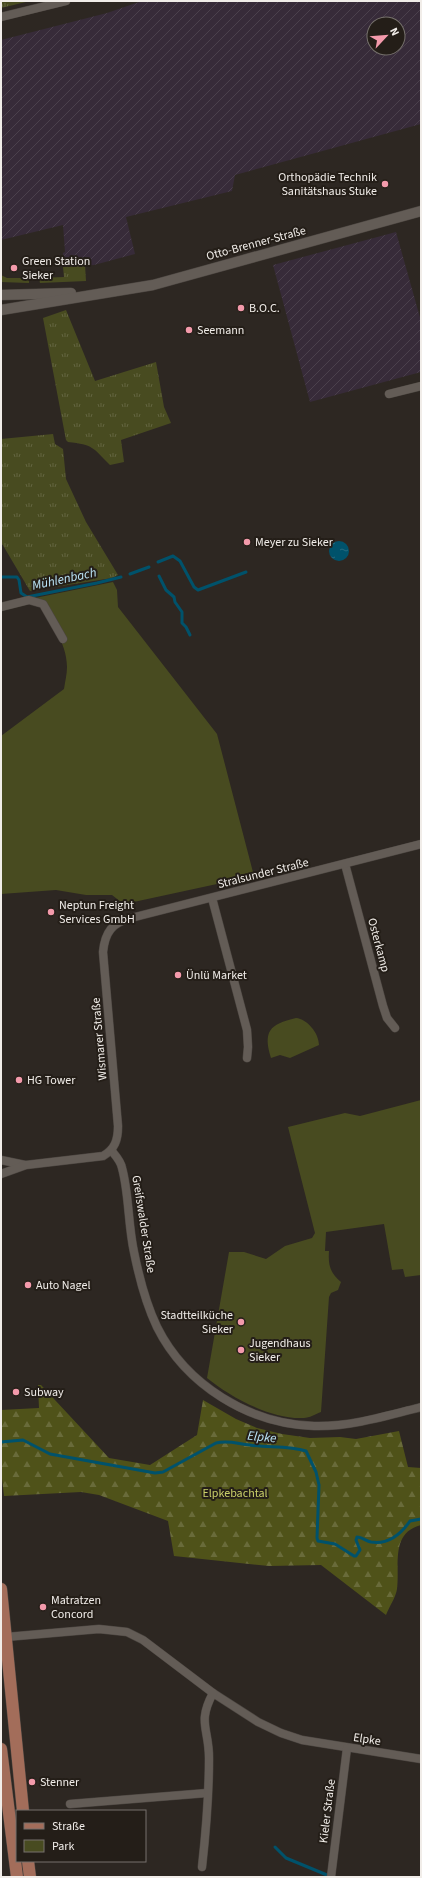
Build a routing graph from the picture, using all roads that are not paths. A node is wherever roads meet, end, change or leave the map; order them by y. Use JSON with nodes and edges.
{"nodes":[{"id":1,"x":66,"y":1,"type":"edge"},
{"id":2,"x":1,"y":17,"type":"edge"},
{"id":3,"x":421,"y":211,"type":"edge"},
{"id":4,"x":97,"y":293,"type":"junction"},
{"id":5,"x":1,"y":295,"type":"edge"},
{"id":6,"x":1,"y":310,"type":"edge"},
{"id":7,"x":421,"y":386,"type":"edge"},
{"id":8,"x":389,"y":394,"type":"dead end"},
{"id":9,"x":1,"y":607,"type":"edge"},
{"id":10,"x":63,"y":639,"type":"dead end"},
{"id":11,"x":421,"y":844,"type":"edge"},
{"id":12,"x":345,"y":864,"type":"junction"},
{"id":13,"x":212,"y":898,"type":"junction"},
{"id":14,"x":111,"y":926,"type":"joint"},
{"id":15,"x":395,"y":1028,"type":"dead end"},
{"id":16,"x":247,"y":1058,"type":"dead end"},
{"id":17,"x":111,"y":1150,"type":"junction"},
{"id":18,"x":2,"y":1161,"type":"edge"},
{"id":19,"x":26,"y":1165,"type":"junction"},
{"id":20,"x":1,"y":1174,"type":"edge"},
{"id":21,"x":421,"y":1407,"type":"edge"},
{"id":22,"x":1,"y":1589,"type":"edge"},
{"id":23,"x":4,"y":1637,"type":"edge"},
{"id":24,"x":5,"y":1678,"type":"edge"},
{"id":25,"x":213,"y":1693,"type":"junction"},
{"id":26,"x":348,"y":1748,"type":"junction"},
{"id":27,"x":1,"y":1749,"type":"edge"},
{"id":28,"x":421,"y":1759,"type":"edge"},
{"id":29,"x":208,"y":1793,"type":"junction"},
{"id":30,"x":70,"y":1804,"type":"dead end"},
{"id":31,"x":23,"y":1810,"type":"edge"},
{"id":32,"x":28,"y":1862,"type":"edge"},
{"id":33,"x":202,"y":1867,"type":"dead end"},
{"id":34,"x":17,"y":1877,"type":"edge"},
{"id":35,"x":30,"y":1877,"type":"edge"},
{"id":36,"x":331,"y":1877,"type":"edge"}],
"edges":[{"from":1,"to":2,"type":"street"},
{"from":3,"to":4,"type":"street","name":"Otto-Brenner-Straße"},
{"from":4,"to":5,"type":"street","name":"Otto-Brenner-Straße"},
{"from":4,"to":6,"type":"street","name":"Otto-Brenner-Straße"},
{"from":7,"to":8,"type":"street"},
{"from":9,"to":10,"type":"street"},
{"from":11,"to":12,"type":"street","name":"Stralsunder Straße"},
{"from":12,"to":13,"type":"street","name":"Stralsunder Straße"},
{"from":12,"to":15,"type":"street","name":"Osterkamp"},
{"from":13,"to":14,"type":"street","name":"Stralsunder Straße"},
{"from":13,"to":16,"type":"street"},
{"from":14,"to":17,"type":"street","name":"Wismarer Straße"},
{"from":17,"to":19,"type":"street"},
{"from":17,"to":21,"type":"street","name":"Greifswalder Straße"},
{"from":18,"to":19,"type":"street"},
{"from":19,"to":20,"type":"street"},
{"from":22,"to":23,"type":"main road"},
{"from":23,"to":24,"type":"main road"},
{"from":23,"to":25,"type":"street","name":"Elpke"},
{"from":24,"to":31,"type":"main road"},
{"from":25,"to":26,"type":"street","name":"Elpke"},
{"from":25,"to":29,"type":"street"},
{"from":26,"to":28,"type":"street","name":"Elpke"},
{"from":26,"to":36,"type":"street","name":"Kieler Straße"},
{"from":27,"to":34,"type":"main road"},
{"from":29,"to":30,"type":"street"},
{"from":29,"to":33,"type":"street"},
{"from":32,"to":35,"type":"main road"}]}
